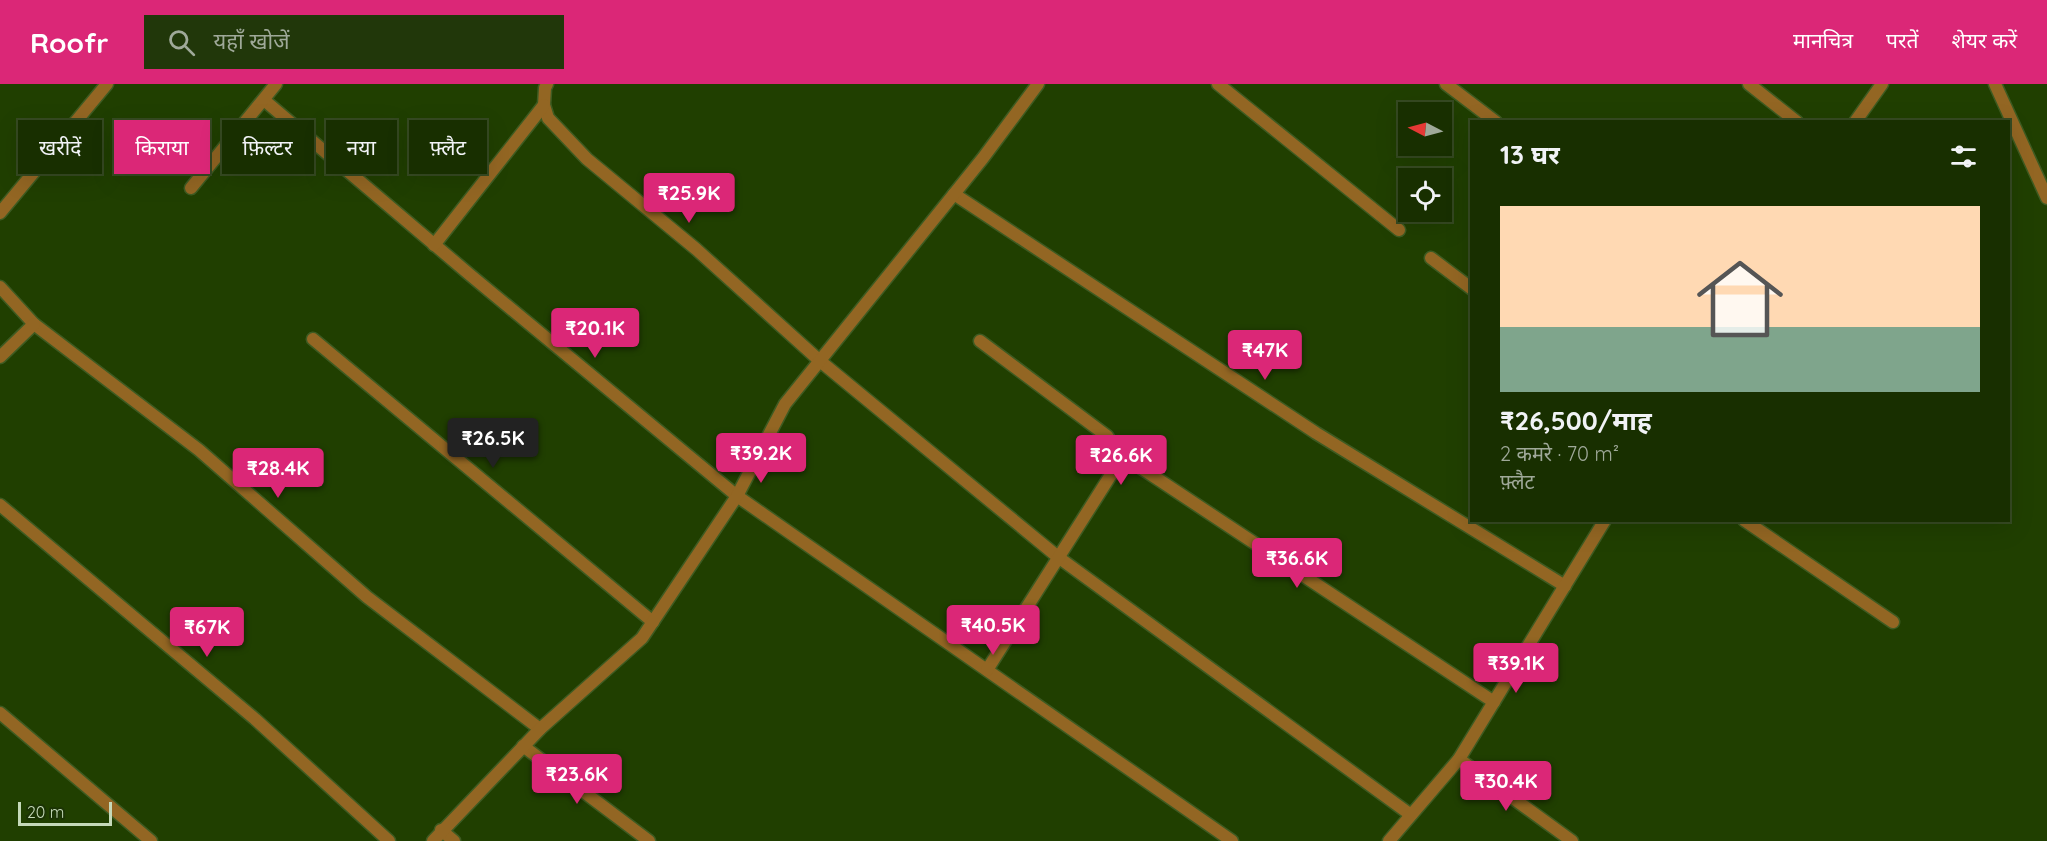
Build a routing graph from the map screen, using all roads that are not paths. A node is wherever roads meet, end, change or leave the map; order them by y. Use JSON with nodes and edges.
{"nodes":[{"id":1,"x":107,"y":84,"type":"edge"},
{"id":2,"x":276,"y":84,"type":"edge"},
{"id":3,"x":547,"y":84,"type":"edge"},
{"id":4,"x":1038,"y":84,"type":"edge"},
{"id":5,"x":1218,"y":84,"type":"edge"},
{"id":6,"x":1446,"y":84,"type":"edge"},
{"id":7,"x":1749,"y":84,"type":"edge"},
{"id":8,"x":1882,"y":84,"type":"edge"},
{"id":9,"x":1995,"y":84,"type":"edge"},
{"id":10,"x":264,"y":100,"type":"junction"},
{"id":11,"x":544,"y":105,"type":"junction"},
{"id":12,"x":1493,"y":120,"type":"edge"},
{"id":13,"x":1794,"y":120,"type":"edge"},
{"id":14,"x":1856,"y":120,"type":"edge"},
{"id":15,"x":191,"y":188,"type":"dead end"},
{"id":16,"x":954,"y":194,"type":"junction"},
{"id":17,"x":2047,"y":198,"type":"edge"},
{"id":18,"x":0,"y":213,"type":"edge"},
{"id":19,"x":1399,"y":230,"type":"dead end"},
{"id":20,"x":434,"y":245,"type":"junction"},
{"id":21,"x":1431,"y":258,"type":"dead end"},
{"id":22,"x":0,"y":287,"type":"edge"},
{"id":23,"x":1470,"y":287,"type":"edge"},
{"id":24,"x":34,"y":324,"type":"junction"},
{"id":25,"x":313,"y":339,"type":"dead end"},
{"id":26,"x":980,"y":341,"type":"dead end"},
{"id":27,"x":0,"y":357,"type":"edge"},
{"id":28,"x":820,"y":361,"type":"junction"},
{"id":29,"x":1117,"y":452,"type":"junction"},
{"id":30,"x":738,"y":496,"type":"junction"},
{"id":31,"x":0,"y":505,"type":"edge"},
{"id":32,"x":1604,"y":522,"type":"edge"},
{"id":33,"x":1747,"y":522,"type":"edge"},
{"id":34,"x":1058,"y":558,"type":"junction"},
{"id":35,"x":1565,"y":586,"type":"junction"},
{"id":36,"x":653,"y":622,"type":"junction"},
{"id":37,"x":1893,"y":622,"type":"dead end"},
{"id":38,"x":987,"y":670,"type":"junction"},
{"id":39,"x":1494,"y":702,"type":"junction"},
{"id":40,"x":0,"y":713,"type":"edge"},
{"id":41,"x":540,"y":729,"type":"junction"},
{"id":42,"x":523,"y":746,"type":"junction"},
{"id":43,"x":1459,"y":759,"type":"junction"},
{"id":44,"x":1411,"y":815,"type":"junction"},
{"id":45,"x":441,"y":830,"type":"junction"},
{"id":46,"x":151,"y":841,"type":"edge"},
{"id":47,"x":389,"y":841,"type":"edge"},
{"id":48,"x":433,"y":841,"type":"edge"},
{"id":49,"x":454,"y":841,"type":"edge"},
{"id":50,"x":649,"y":841,"type":"edge"},
{"id":51,"x":1232,"y":841,"type":"edge"},
{"id":52,"x":1389,"y":841,"type":"edge"},
{"id":53,"x":1572,"y":841,"type":"edge"}],
"edges":[{"from":1,"to":18,"type":"street"},
{"from":2,"to":10,"type":"street"},
{"from":3,"to":11,"type":"street"},
{"from":4,"to":16,"type":"street"},
{"from":5,"to":19,"type":"street"},
{"from":6,"to":12,"type":"street"},
{"from":7,"to":13,"type":"street"},
{"from":8,"to":14,"type":"street"},
{"from":9,"to":17,"type":"street"},
{"from":10,"to":15,"type":"street"},
{"from":10,"to":20,"type":"street"},
{"from":11,"to":20,"type":"street"},
{"from":11,"to":28,"type":"street"},
{"from":16,"to":28,"type":"street"},
{"from":16,"to":35,"type":"street"},
{"from":20,"to":30,"type":"street"},
{"from":21,"to":23,"type":"street"},
{"from":22,"to":24,"type":"street"},
{"from":24,"to":27,"type":"street"},
{"from":24,"to":41,"type":"street"},
{"from":25,"to":36,"type":"street"},
{"from":26,"to":29,"type":"street"},
{"from":28,"to":30,"type":"street"},
{"from":28,"to":34,"type":"street"},
{"from":29,"to":34,"type":"street"},
{"from":29,"to":39,"type":"street"},
{"from":30,"to":36,"type":"street"},
{"from":30,"to":38,"type":"street"},
{"from":31,"to":47,"type":"street"},
{"from":32,"to":35,"type":"street"},
{"from":33,"to":37,"type":"street"},
{"from":34,"to":38,"type":"street"},
{"from":34,"to":44,"type":"street"},
{"from":35,"to":39,"type":"street"},
{"from":36,"to":41,"type":"street"},
{"from":38,"to":51,"type":"street"},
{"from":39,"to":43,"type":"street"},
{"from":40,"to":46,"type":"street"},
{"from":41,"to":42,"type":"street"},
{"from":42,"to":45,"type":"street"},
{"from":42,"to":50,"type":"street"},
{"from":43,"to":44,"type":"street"},
{"from":43,"to":53,"type":"street"},
{"from":44,"to":52,"type":"street"},
{"from":45,"to":48,"type":"street"},
{"from":45,"to":49,"type":"street"}]}
